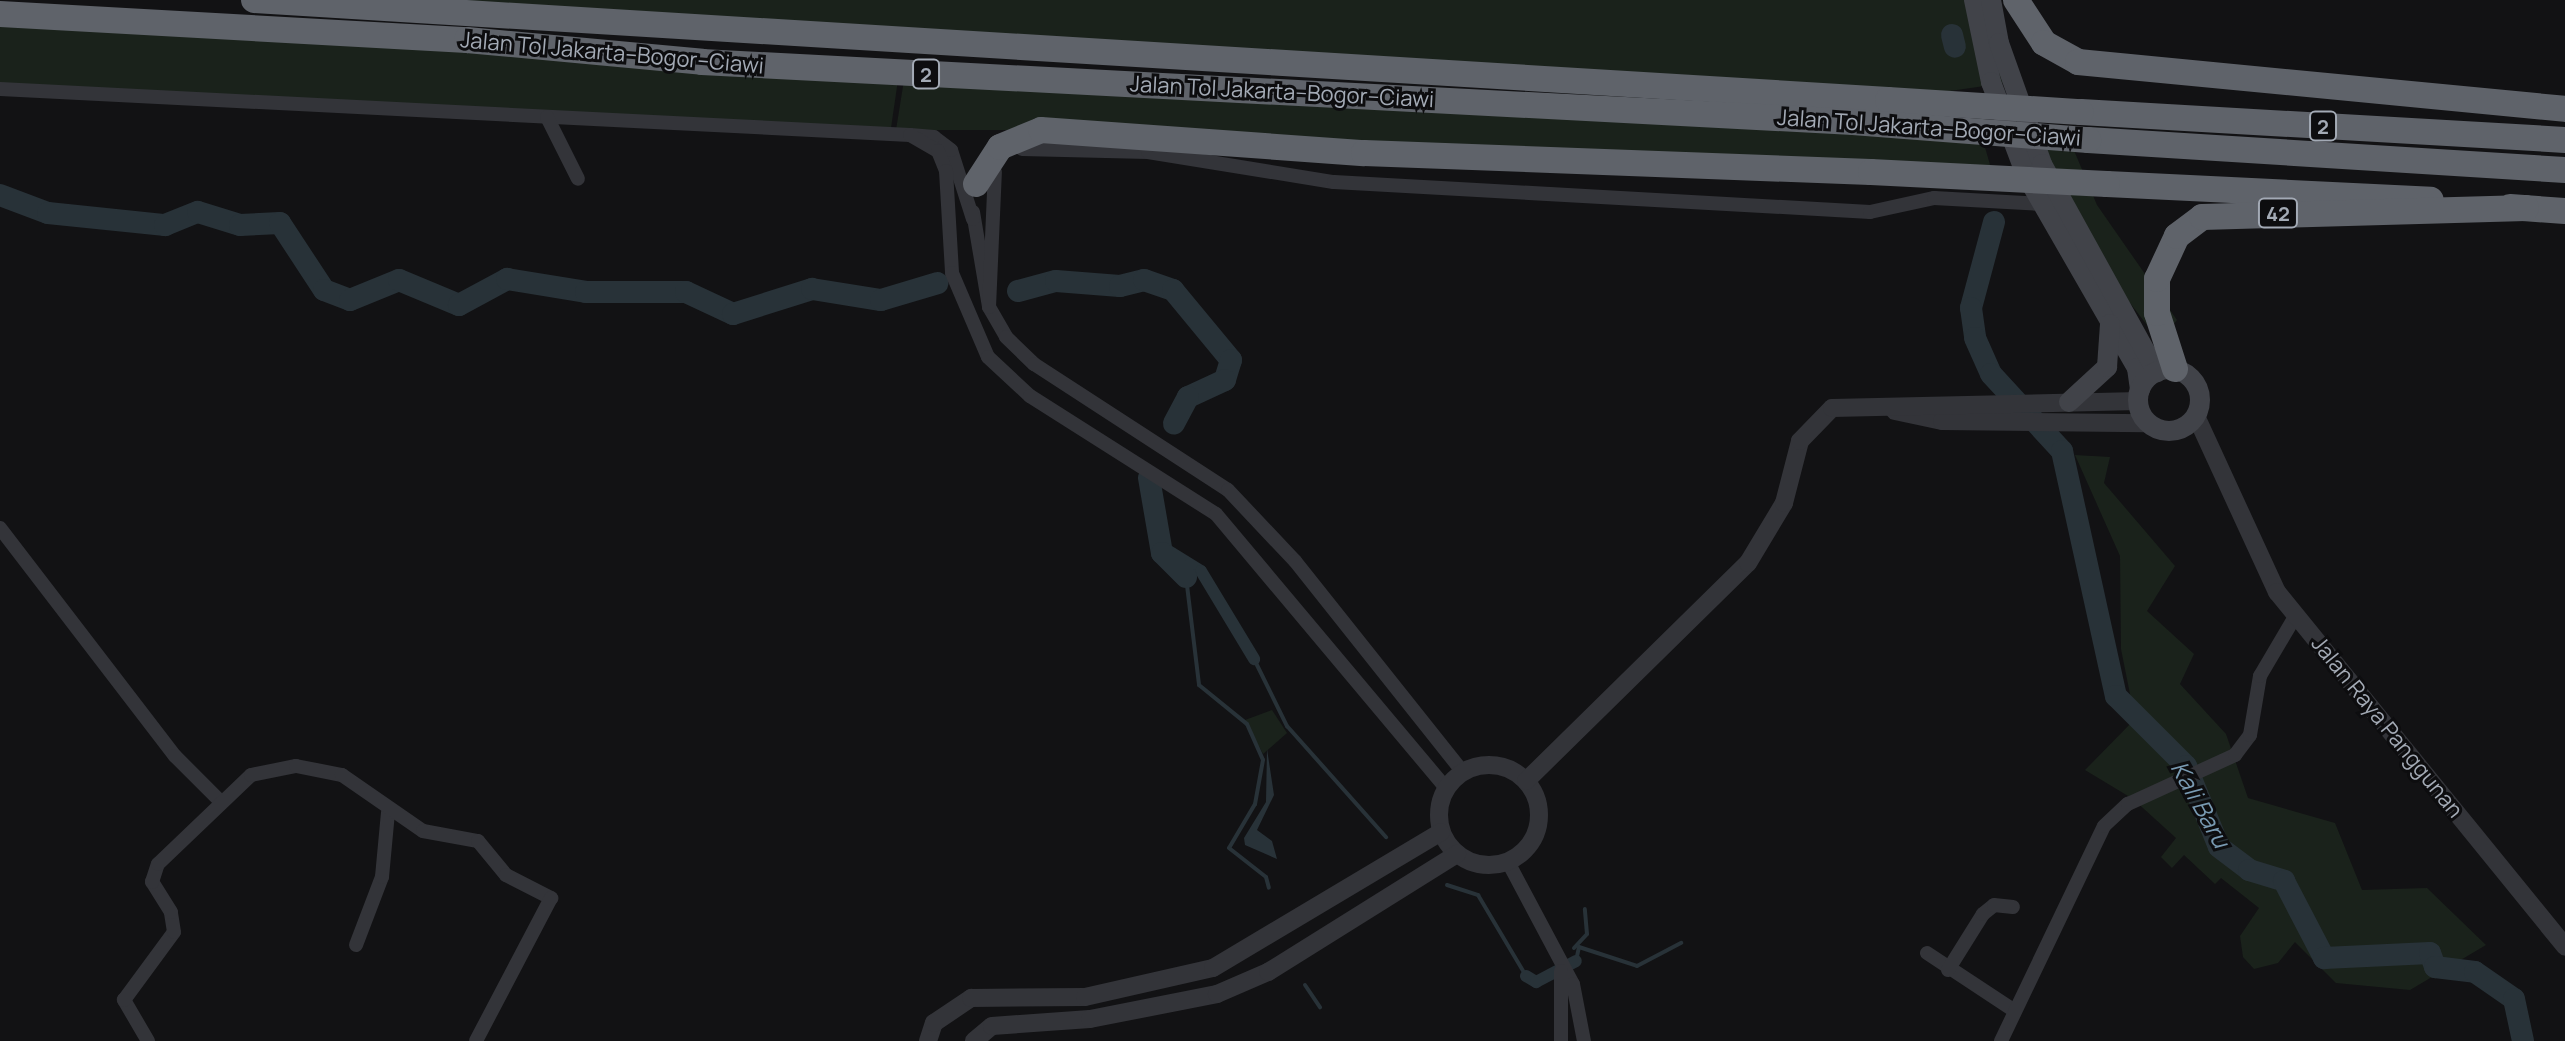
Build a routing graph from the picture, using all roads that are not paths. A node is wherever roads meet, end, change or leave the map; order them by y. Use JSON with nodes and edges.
{"nodes":[{"id":1,"x":254,"y":0,"type":"edge"},
{"id":2,"x":1974,"y":0,"type":"edge"},
{"id":3,"x":1991,"y":0,"type":"edge"},
{"id":4,"x":2016,"y":0,"type":"edge"},
{"id":5,"x":0,"y":14,"type":"edge"},
{"id":6,"x":0,"y":89,"type":"edge"},
{"id":7,"x":2565,"y":109,"type":"edge"},
{"id":8,"x":547,"y":117,"type":"junction"},
{"id":9,"x":910,"y":135,"type":"junction"},
{"id":10,"x":2565,"y":140,"type":"edge"},
{"id":11,"x":2565,"y":170,"type":"edge"},
{"id":12,"x":578,"y":179,"type":"dead end"},
{"id":13,"x":976,"y":184,"type":"joint"},
{"id":14,"x":2040,"y":204,"type":"junction"},
{"id":15,"x":2526,"y":208,"type":"junction"},
{"id":16,"x":2565,"y":211,"type":"edge"},
{"id":17,"x":973,"y":219,"type":"junction"},
{"id":18,"x":989,"y":307,"type":"junction"},
{"id":19,"x":2109,"y":318,"type":"junction"},
{"id":20,"x":2166,"y":371,"type":"junction"},
{"id":21,"x":2139,"y":396,"type":"junction"},
{"id":22,"x":1088,"y":399,"type":"junction"},
{"id":23,"x":2063,"y":402,"type":"junction"},
{"id":24,"x":1865,"y":405,"type":"junction"},
{"id":25,"x":2196,"y":416,"type":"junction"},
{"id":26,"x":1075,"y":423,"type":"junction"},
{"id":27,"x":2146,"y":423,"type":"junction"},
{"id":28,"x":0,"y":528,"type":"edge"},
{"id":29,"x":2296,"y":615,"type":"junction"},
{"id":30,"x":1463,"y":772,"type":"junction"},
{"id":31,"x":1526,"y":781,"type":"junction"},
{"id":32,"x":1446,"y":788,"type":"junction"},
{"id":33,"x":218,"y":799,"type":"junction"},
{"id":34,"x":388,"y":812,"type":"junction"},
{"id":35,"x":1441,"y":832,"type":"junction"},
{"id":36,"x":1457,"y":854,"type":"junction"},
{"id":37,"x":1508,"y":862,"type":"junction"},
{"id":38,"x":2013,"y":907,"type":"dead end"},
{"id":39,"x":356,"y":945,"type":"dead end"},
{"id":40,"x":2565,"y":947,"type":"edge"},
{"id":41,"x":1927,"y":953,"type":"dead end"},
{"id":42,"x":1948,"y":970,"type":"junction"},
{"id":43,"x":1561,"y":971,"type":"junction"},
{"id":44,"x":2015,"y":1011,"type":"junction"},
{"id":45,"x":1561,"y":1034,"type":"edge"},
{"id":46,"x":1585,"y":1036,"type":"edge"},
{"id":47,"x":148,"y":1041,"type":"edge"},
{"id":48,"x":476,"y":1041,"type":"edge"},
{"id":49,"x":928,"y":1041,"type":"edge"},
{"id":50,"x":974,"y":1041,"type":"edge"},
{"id":51,"x":2001,"y":1041,"type":"edge"}],
"edges":[{"from":1,"to":10,"type":"highway","name":"Jalan Tol Jakarta–Bogor–Ciawi","number":"2","bridge":true},
{"from":2,"to":14,"type":"main road"},
{"from":3,"to":20,"type":"main road"},
{"from":4,"to":7,"type":"highway"},
{"from":5,"to":11,"type":"highway","name":"Jalan Tol Jakarta–Bogor–Ciawi","number":"2","bridge":true},
{"from":6,"to":8,"type":"street"},
{"from":8,"to":9,"type":"street"},
{"from":8,"to":12,"type":"street"},
{"from":9,"to":17,"type":"street"},
{"from":9,"to":26,"type":"street"},
{"from":13,"to":15,"type":"highway","number":"42","bridge":true},
{"from":13,"to":17,"type":"street"},
{"from":14,"to":18,"type":"street"},
{"from":14,"to":19,"type":"main road"},
{"from":15,"to":16,"type":"highway","number":"42"},
{"from":15,"to":20,"type":"highway","number":"42"},
{"from":17,"to":18,"type":"street"},
{"from":18,"to":22,"type":"street"},
{"from":19,"to":21,"type":"main road"},
{"from":19,"to":23,"type":"main road"},
{"from":20,"to":21,"type":"main road"},
{"from":20,"to":25,"type":"main road"},
{"from":21,"to":23,"type":"street"},
{"from":21,"to":27,"type":"main road"},
{"from":22,"to":26,"type":"street"},
{"from":22,"to":30,"type":"street"},
{"from":23,"to":24,"type":"street"},
{"from":24,"to":27,"type":"street"},
{"from":24,"to":31,"type":"street"},
{"from":25,"to":27,"type":"main road"},
{"from":25,"to":29,"type":"street","name":"Jalan Raya Panggunan"},
{"from":26,"to":32,"type":"street"},
{"from":28,"to":33,"type":"street"},
{"from":29,"to":40,"type":"street","name":"Jalan Raya Panggunan"},
{"from":29,"to":44,"type":"street"},
{"from":30,"to":31,"type":"street"},
{"from":30,"to":32,"type":"street"},
{"from":31,"to":37,"type":"street"},
{"from":32,"to":35,"type":"street"},
{"from":33,"to":34,"type":"street"},
{"from":33,"to":47,"type":"street"},
{"from":34,"to":39,"type":"street"},
{"from":34,"to":48,"type":"street"},
{"from":35,"to":36,"type":"street"},
{"from":35,"to":49,"type":"street"},
{"from":36,"to":37,"type":"street"},
{"from":36,"to":50,"type":"street"},
{"from":37,"to":43,"type":"street"},
{"from":38,"to":42,"type":"street"},
{"from":41,"to":42,"type":"street"},
{"from":42,"to":44,"type":"street"},
{"from":43,"to":45,"type":"street"},
{"from":43,"to":46,"type":"street"},
{"from":44,"to":51,"type":"street"},
{"from":45,"to":46,"type":"street"}]}
